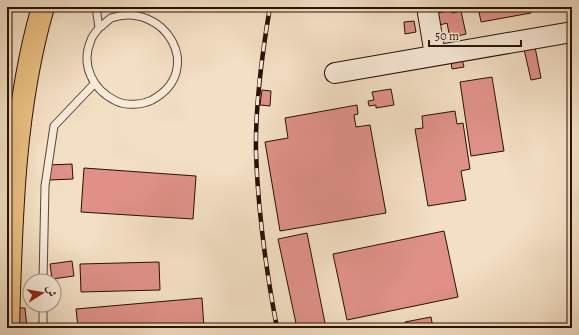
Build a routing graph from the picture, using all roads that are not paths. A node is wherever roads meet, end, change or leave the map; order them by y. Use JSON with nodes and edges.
{"nodes":[{"id":1,"x":43,"y":7,"type":"edge"},
{"id":2,"x":96,"y":7,"type":"edge"},
{"id":3,"x":427,"y":7,"type":"edge"},
{"id":4,"x":99,"y":28,"type":"junction"},
{"id":5,"x":572,"y":32,"type":"edge"},
{"id":6,"x":435,"y":56,"type":"junction"},
{"id":7,"x":335,"y":73,"type":"dead end"},
{"id":8,"x":94,"y":84,"type":"junction"},
{"id":9,"x":43,"y":273,"type":"edge"},
{"id":10,"x":43,"y":313,"type":"edge"},
{"id":11,"x":8,"y":328,"type":"edge"},
{"id":12,"x":43,"y":328,"type":"edge"}],
"edges":[{"from":1,"to":11,"type":"highway"},
{"from":2,"to":4,"type":"lane"},
{"from":3,"to":6,"type":"street"},
{"from":4,"to":8,"type":"lane"},
{"from":4,"to":8,"type":"lane"},
{"from":5,"to":6,"type":"street"},
{"from":6,"to":7,"type":"street"},
{"from":8,"to":9,"type":"lane"},
{"from":10,"to":12,"type":"lane"}]}
